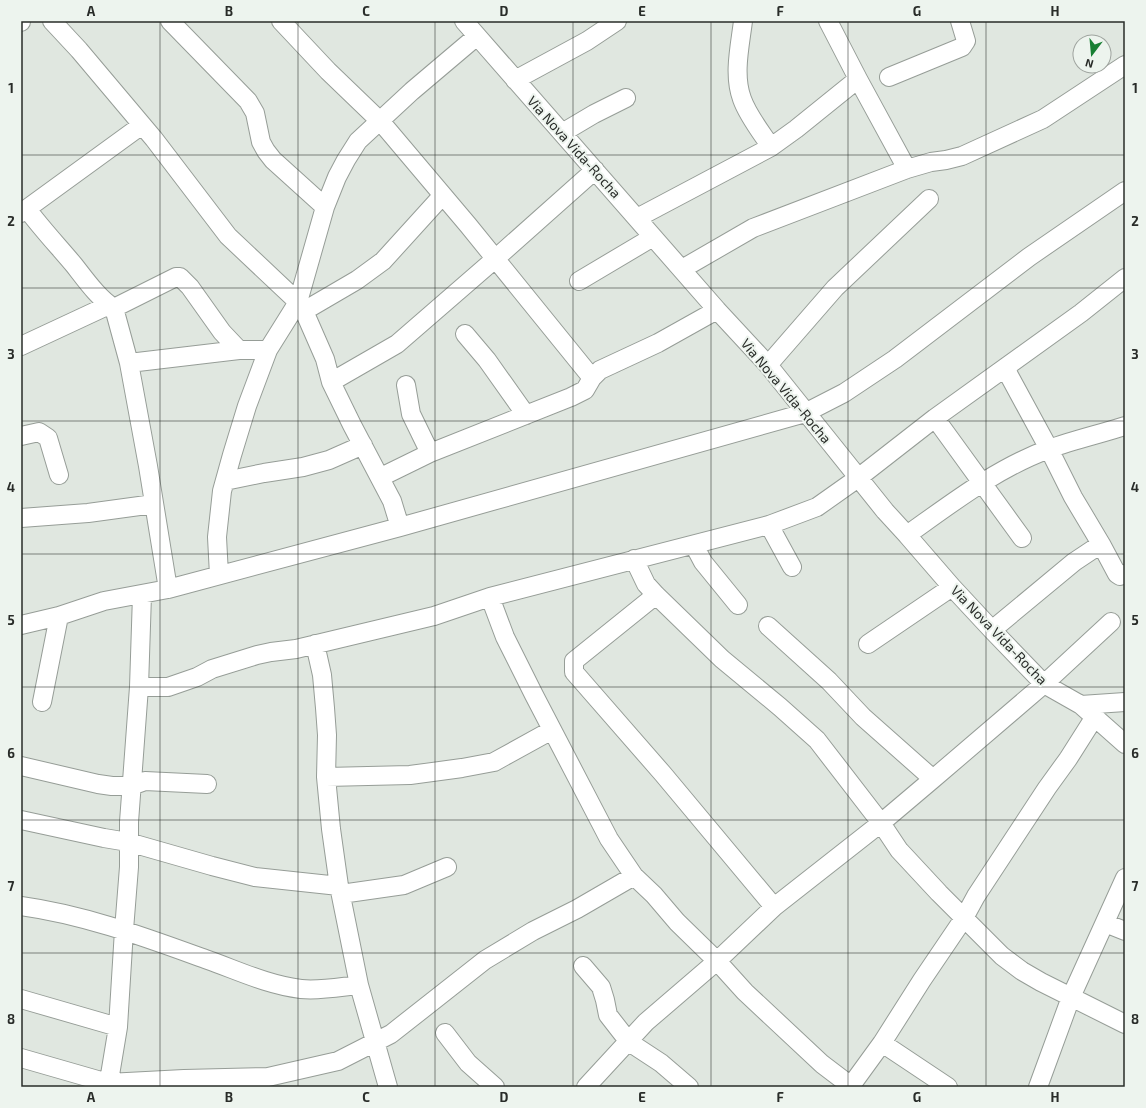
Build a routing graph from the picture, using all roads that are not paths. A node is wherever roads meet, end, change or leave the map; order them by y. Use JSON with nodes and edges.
{"nodes":[{"id":1,"x":52,"y":21,"type":"edge"},
{"id":2,"x":170,"y":21,"type":"edge"},
{"id":3,"x":281,"y":21,"type":"edge"},
{"id":4,"x":464,"y":21,"type":"edge"},
{"id":5,"x":617,"y":21,"type":"edge"},
{"id":6,"x":743,"y":21,"type":"edge"},
{"id":7,"x":828,"y":21,"type":"edge"},
{"id":8,"x":960,"y":21,"type":"edge"},
{"id":9,"x":478,"y":36,"type":"junction"},
{"id":10,"x":1125,"y":65,"type":"edge"},
{"id":11,"x":889,"y":77,"type":"dead end"},
{"id":12,"x":858,"y":79,"type":"junction"},
{"id":13,"x":515,"y":80,"type":"junction"},
{"id":14,"x":626,"y":98,"type":"dead end"},
{"id":15,"x":380,"y":122,"type":"junction"},
{"id":16,"x":142,"y":125,"type":"junction"},
{"id":17,"x":562,"y":133,"type":"junction"},
{"id":18,"x":771,"y":147,"type":"junction"},
{"id":19,"x":907,"y":169,"type":"junction"},
{"id":20,"x":595,"y":170,"type":"junction"},
{"id":21,"x":1125,"y":191,"type":"edge"},
{"id":22,"x":442,"y":196,"type":"junction"},
{"id":23,"x":929,"y":199,"type":"dead end"},
{"id":24,"x":325,"y":207,"type":"junction"},
{"id":25,"x":24,"y":211,"type":"edge"},
{"id":26,"x":637,"y":218,"type":"junction"},
{"id":27,"x":653,"y":237,"type":"junction"},
{"id":28,"x":495,"y":259,"type":"junction"},
{"id":29,"x":682,"y":269,"type":"junction"},
{"id":30,"x":1125,"y":278,"type":"edge"},
{"id":31,"x":579,"y":281,"type":"dead end"},
{"id":32,"x":112,"y":307,"type":"junction"},
{"id":33,"x":301,"y":307,"type":"junction"},
{"id":34,"x":717,"y":310,"type":"junction"},
{"id":35,"x":465,"y":334,"type":"dead end"},
{"id":36,"x":21,"y":346,"type":"edge"},
{"id":37,"x":239,"y":350,"type":"junction"},
{"id":38,"x":268,"y":350,"type":"junction"},
{"id":39,"x":129,"y":363,"type":"junction"},
{"id":40,"x":768,"y":365,"type":"junction"},
{"id":41,"x":1005,"y":368,"type":"junction"},
{"id":42,"x":592,"y":378,"type":"junction"},
{"id":43,"x":331,"y":382,"type":"junction"},
{"id":44,"x":406,"y":385,"type":"dead end"},
{"id":45,"x":805,"y":413,"type":"junction"},
{"id":46,"x":526,"y":415,"type":"junction"},
{"id":47,"x":935,"y":418,"type":"junction"},
{"id":48,"x":1125,"y":426,"type":"edge"},
{"id":49,"x":21,"y":436,"type":"edge"},
{"id":50,"x":363,"y":445,"type":"junction"},
{"id":51,"x":1049,"y":449,"type":"junction"},
{"id":52,"x":430,"y":453,"type":"junction"},
{"id":53,"x":59,"y":475,"type":"dead end"},
{"id":54,"x":380,"y":477,"type":"junction"},
{"id":55,"x":858,"y":478,"type":"junction"},
{"id":56,"x":225,"y":481,"type":"junction"},
{"id":57,"x":981,"y":483,"type":"junction"},
{"id":58,"x":154,"y":504,"type":"junction"},
{"id":59,"x":21,"y":518,"type":"edge"},
{"id":60,"x":769,"y":525,"type":"junction"},
{"id":61,"x":400,"y":527,"type":"junction"},
{"id":62,"x":907,"y":535,"type":"junction"},
{"id":63,"x":1022,"y":538,"type":"dead end"},
{"id":64,"x":1102,"y":544,"type":"junction"},
{"id":65,"x":694,"y":545,"type":"junction"},
{"id":66,"x":634,"y":559,"type":"junction"},
{"id":67,"x":792,"y":567,"type":"dead end"},
{"id":68,"x":1125,"y":574,"type":"edge"},
{"id":69,"x":219,"y":575,"type":"junction"},
{"id":70,"x":952,"y":587,"type":"junction"},
{"id":71,"x":168,"y":589,"type":"junction"},
{"id":72,"x":142,"y":595,"type":"junction"},
{"id":73,"x":656,"y":595,"type":"junction"},
{"id":74,"x":490,"y":597,"type":"junction"},
{"id":75,"x":738,"y":605,"type":"dead end"},
{"id":76,"x":59,"y":616,"type":"junction"},
{"id":77,"x":1111,"y":622,"type":"dead end"},
{"id":78,"x":21,"y":625,"type":"edge"},
{"id":79,"x":768,"y":626,"type":"dead end"},
{"id":80,"x":992,"y":630,"type":"junction"},
{"id":81,"x":315,"y":644,"type":"junction"},
{"id":82,"x":868,"y":644,"type":"dead end"},
{"id":83,"x":1044,"y":684,"type":"junction"},
{"id":84,"x":139,"y":687,"type":"junction"},
{"id":85,"x":42,"y":702,"type":"dead end"},
{"id":86,"x":1125,"y":702,"type":"edge"},
{"id":87,"x":1081,"y":705,"type":"junction"},
{"id":88,"x":1094,"y":718,"type":"junction"},
{"id":89,"x":552,"y":730,"type":"junction"},
{"id":90,"x":1125,"y":744,"type":"edge"},
{"id":91,"x":21,"y":766,"type":"edge"},
{"id":92,"x":326,"y":777,"type":"junction"},
{"id":93,"x":933,"y":779,"type":"junction"},
{"id":94,"x":207,"y":784,"type":"dead end"},
{"id":95,"x":131,"y":786,"type":"junction"},
{"id":96,"x":21,"y":820,"type":"edge"},
{"id":97,"x":881,"y":823,"type":"junction"},
{"id":98,"x":128,"y":842,"type":"junction"},
{"id":99,"x":447,"y":867,"type":"dead end"},
{"id":100,"x":634,"y":876,"type":"junction"},
{"id":101,"x":1125,"y":878,"type":"edge"},
{"id":102,"x":340,"y":890,"type":"junction"},
{"id":103,"x":21,"y":906,"type":"edge"},
{"id":104,"x":774,"y":907,"type":"junction"},
{"id":105,"x":964,"y":918,"type":"junction"},
{"id":106,"x":1105,"y":923,"type":"junction"},
{"id":107,"x":124,"y":930,"type":"junction"},
{"id":108,"x":1125,"y":931,"type":"edge"},
{"id":109,"x":717,"y":961,"type":"junction"},
{"id":110,"x":583,"y":966,"type":"dead end"},
{"id":111,"x":358,"y":985,"type":"junction"},
{"id":112,"x":1071,"y":998,"type":"junction"},
{"id":113,"x":21,"y":999,"type":"edge"},
{"id":114,"x":1125,"y":1024,"type":"edge"},
{"id":115,"x":118,"y":1027,"type":"junction"},
{"id":116,"x":444,"y":1033,"type":"dead end"},
{"id":117,"x":629,"y":1042,"type":"junction"},
{"id":118,"x":374,"y":1043,"type":"junction"},
{"id":119,"x":882,"y":1043,"type":"junction"},
{"id":120,"x":21,"y":1058,"type":"edge"},
{"id":121,"x":108,"y":1085,"type":"edge"},
{"id":122,"x":850,"y":1086,"type":"edge"},
{"id":123,"x":388,"y":1087,"type":"edge"},
{"id":124,"x":495,"y":1087,"type":"edge"},
{"id":125,"x":586,"y":1087,"type":"edge"},
{"id":126,"x":689,"y":1087,"type":"edge"},
{"id":127,"x":948,"y":1087,"type":"edge"},
{"id":128,"x":1038,"y":1087,"type":"edge"}],
"edges":[{"from":1,"to":16,"type":"street"},
{"from":2,"to":24,"type":"street"},
{"from":3,"to":15,"type":"street"},
{"from":4,"to":9,"type":"street","name":"Via Nova Vida-Rocha"},
{"from":5,"to":13,"type":"street"},
{"from":6,"to":18,"type":"street"},
{"from":7,"to":12,"type":"street"},
{"from":8,"to":11,"type":"street"},
{"from":9,"to":13,"type":"street","name":"Via Nova Vida-Rocha"},
{"from":9,"to":15,"type":"street"},
{"from":10,"to":19,"type":"street"},
{"from":12,"to":18,"type":"street"},
{"from":12,"to":19,"type":"street"},
{"from":13,"to":17,"type":"street","name":"Via Nova Vida-Rocha"},
{"from":14,"to":17,"type":"street"},
{"from":15,"to":22,"type":"street"},
{"from":15,"to":24,"type":"street"},
{"from":16,"to":25,"type":"street"},
{"from":16,"to":33,"type":"street"},
{"from":17,"to":20,"type":"street","name":"Via Nova Vida-Rocha"},
{"from":18,"to":26,"type":"street"},
{"from":19,"to":29,"type":"street"},
{"from":20,"to":26,"type":"street","name":"Via Nova Vida-Rocha"},
{"from":20,"to":28,"type":"street"},
{"from":21,"to":45,"type":"street"},
{"from":22,"to":28,"type":"street"},
{"from":22,"to":33,"type":"street"},
{"from":23,"to":40,"type":"street"},
{"from":24,"to":33,"type":"street"},
{"from":25,"to":32,"type":"street"},
{"from":26,"to":27,"type":"street","name":"Via Nova Vida-Rocha"},
{"from":27,"to":29,"type":"street","name":"Via Nova Vida-Rocha"},
{"from":27,"to":31,"type":"street"},
{"from":28,"to":42,"type":"street"},
{"from":28,"to":43,"type":"street"},
{"from":29,"to":34,"type":"street","name":"Via Nova Vida-Rocha"},
{"from":30,"to":41,"type":"street"},
{"from":32,"to":36,"type":"street"},
{"from":32,"to":37,"type":"street"},
{"from":32,"to":39,"type":"street"},
{"from":33,"to":38,"type":"street"},
{"from":33,"to":43,"type":"street"},
{"from":34,"to":40,"type":"street","name":"Via Nova Vida-Rocha"},
{"from":34,"to":42,"type":"street"},
{"from":35,"to":46,"type":"street"},
{"from":37,"to":38,"type":"street"},
{"from":37,"to":39,"type":"street"},
{"from":38,"to":56,"type":"street"},
{"from":39,"to":58,"type":"street"},
{"from":40,"to":45,"type":"street","name":"Via Nova Vida-Rocha"},
{"from":41,"to":47,"type":"street"},
{"from":41,"to":51,"type":"street"},
{"from":42,"to":46,"type":"street"},
{"from":43,"to":50,"type":"street"},
{"from":44,"to":52,"type":"street"},
{"from":45,"to":55,"type":"street","name":"Via Nova Vida-Rocha"},
{"from":45,"to":61,"type":"street"},
{"from":46,"to":52,"type":"street"},
{"from":47,"to":55,"type":"street"},
{"from":47,"to":57,"type":"street"},
{"from":48,"to":51,"type":"street"},
{"from":49,"to":53,"type":"street"},
{"from":50,"to":54,"type":"street"},
{"from":50,"to":56,"type":"street"},
{"from":51,"to":57,"type":"street"},
{"from":51,"to":64,"type":"street"},
{"from":52,"to":54,"type":"street"},
{"from":54,"to":61,"type":"street"},
{"from":55,"to":60,"type":"street"},
{"from":55,"to":62,"type":"street","name":"Via Nova Vida-Rocha"},
{"from":56,"to":69,"type":"street"},
{"from":57,"to":62,"type":"street"},
{"from":57,"to":63,"type":"street"},
{"from":58,"to":59,"type":"street"},
{"from":58,"to":71,"type":"street"},
{"from":60,"to":65,"type":"street"},
{"from":60,"to":67,"type":"street"},
{"from":61,"to":69,"type":"street"},
{"from":62,"to":70,"type":"street","name":"Via Nova Vida-Rocha"},
{"from":64,"to":68,"type":"street"},
{"from":64,"to":80,"type":"street"},
{"from":65,"to":66,"type":"street"},
{"from":65,"to":75,"type":"street"},
{"from":66,"to":73,"type":"street"},
{"from":66,"to":74,"type":"street"},
{"from":69,"to":71,"type":"street"},
{"from":70,"to":80,"type":"street","name":"Via Nova Vida-Rocha"},
{"from":70,"to":82,"type":"street"},
{"from":71,"to":72,"type":"street"},
{"from":72,"to":76,"type":"street"},
{"from":72,"to":84,"type":"street"},
{"from":73,"to":97,"type":"street"},
{"from":73,"to":104,"type":"street"},
{"from":74,"to":81,"type":"street"},
{"from":74,"to":89,"type":"street"},
{"from":76,"to":78,"type":"street"},
{"from":76,"to":85,"type":"street"},
{"from":77,"to":83,"type":"street"},
{"from":79,"to":93,"type":"street"},
{"from":80,"to":83,"type":"street","name":"Via Nova Vida-Rocha"},
{"from":81,"to":84,"type":"street"},
{"from":81,"to":92,"type":"street"},
{"from":83,"to":87,"type":"street","name":"Via Nova Vida-Rocha"},
{"from":83,"to":93,"type":"street"},
{"from":84,"to":95,"type":"street"},
{"from":86,"to":87,"type":"street"},
{"from":87,"to":88,"type":"street","name":"Via Nova Vida-Rocha"},
{"from":88,"to":90,"type":"street","name":"Via Nova Vida-Rocha"},
{"from":88,"to":105,"type":"street"},
{"from":89,"to":92,"type":"street"},
{"from":89,"to":100,"type":"street"},
{"from":91,"to":95,"type":"street"},
{"from":92,"to":102,"type":"street"},
{"from":93,"to":97,"type":"street"},
{"from":94,"to":95,"type":"street"},
{"from":95,"to":98,"type":"street"},
{"from":96,"to":98,"type":"street"},
{"from":97,"to":104,"type":"street"},
{"from":97,"to":105,"type":"street"},
{"from":98,"to":102,"type":"street"},
{"from":98,"to":107,"type":"street"},
{"from":99,"to":102,"type":"street"},
{"from":100,"to":109,"type":"street"},
{"from":100,"to":118,"type":"street"},
{"from":101,"to":106,"type":"street"},
{"from":102,"to":111,"type":"street"},
{"from":103,"to":107,"type":"street"},
{"from":104,"to":109,"type":"street"},
{"from":105,"to":112,"type":"street"},
{"from":105,"to":119,"type":"street"},
{"from":106,"to":108,"type":"street"},
{"from":106,"to":112,"type":"street"},
{"from":107,"to":111,"type":"street"},
{"from":107,"to":115,"type":"street"},
{"from":109,"to":117,"type":"street"},
{"from":109,"to":122,"type":"street"},
{"from":110,"to":117,"type":"street"},
{"from":111,"to":118,"type":"street"},
{"from":112,"to":114,"type":"street"},
{"from":112,"to":128,"type":"street"},
{"from":113,"to":115,"type":"street"},
{"from":115,"to":121,"type":"street"},
{"from":116,"to":124,"type":"street"},
{"from":117,"to":125,"type":"street"},
{"from":117,"to":126,"type":"street"},
{"from":118,"to":121,"type":"street"},
{"from":118,"to":123,"type":"street"},
{"from":119,"to":122,"type":"street"},
{"from":119,"to":127,"type":"street"},
{"from":120,"to":121,"type":"street"}]}
